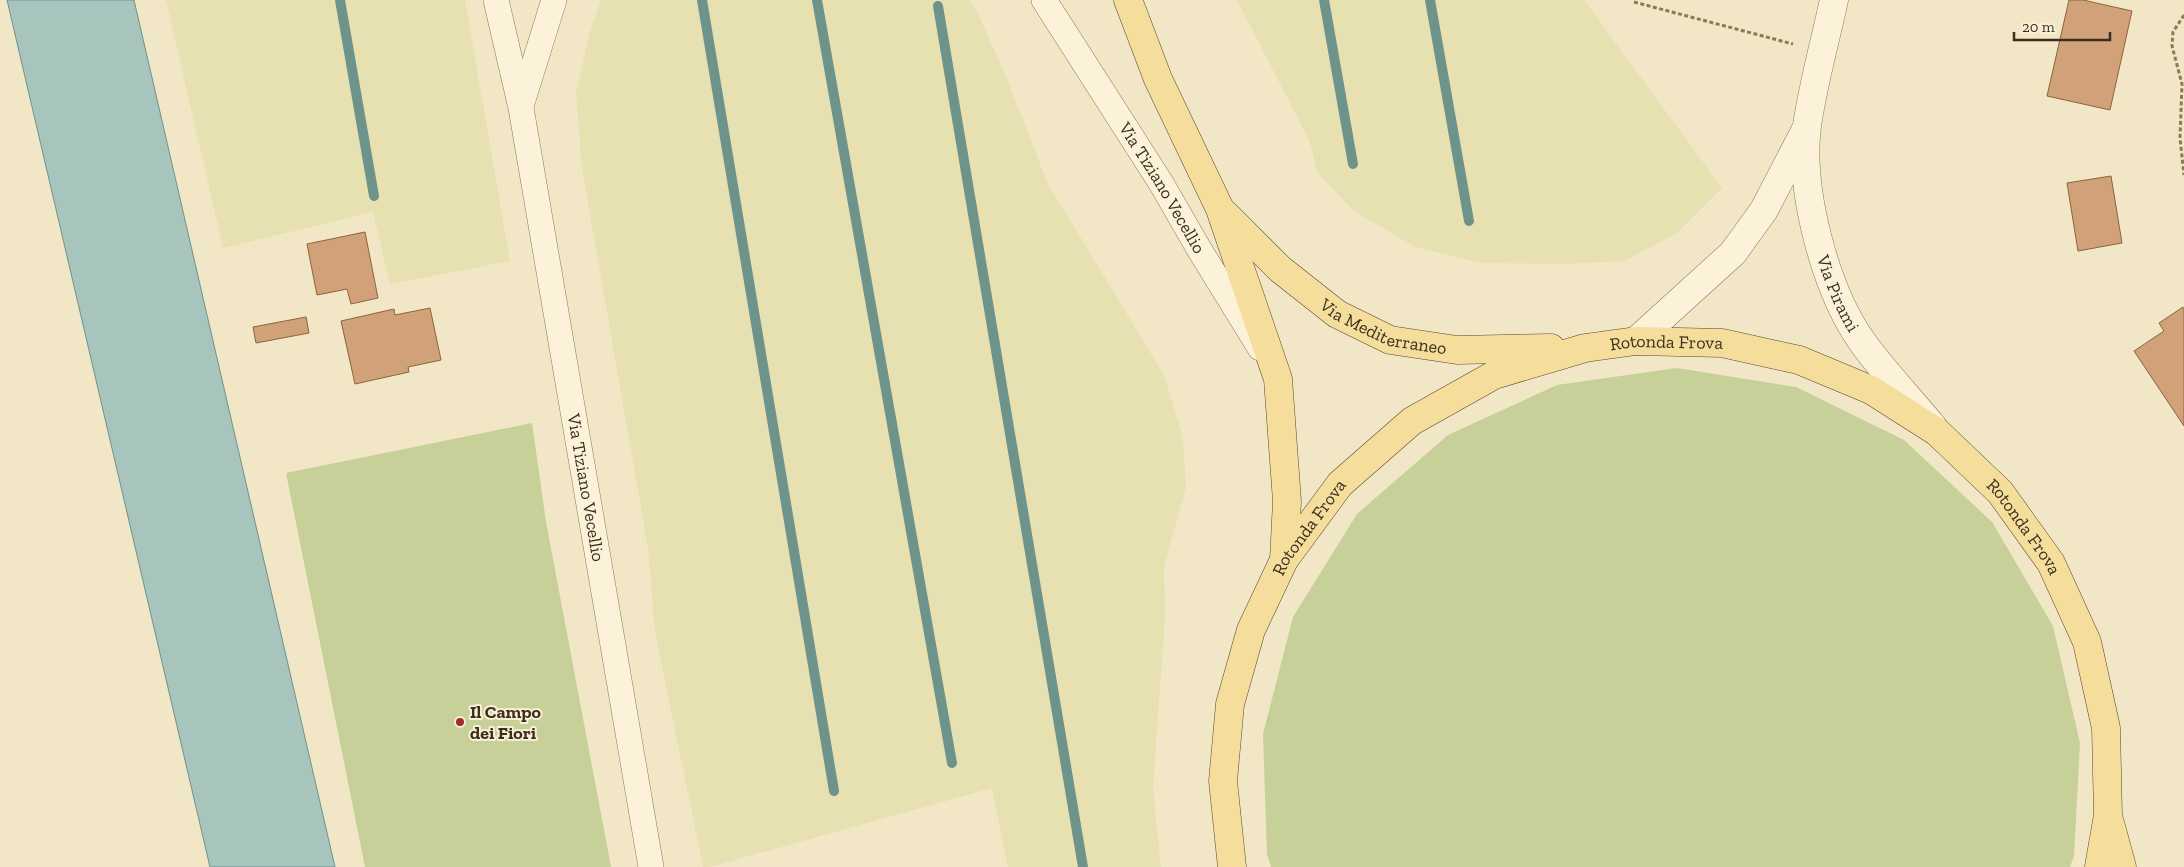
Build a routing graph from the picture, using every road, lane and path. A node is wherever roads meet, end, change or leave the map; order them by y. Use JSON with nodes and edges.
{"nodes":[{"id":1,"x":496,"y":0,"type":"edge"},
{"id":2,"x":554,"y":0,"type":"edge"},
{"id":3,"x":1044,"y":0,"type":"edge"},
{"id":4,"x":1128,"y":0,"type":"edge"},
{"id":5,"x":1834,"y":0,"type":"edge"},
{"id":6,"x":1634,"y":2,"type":"dead end"},
{"id":7,"x":2184,"y":15,"type":"edge"},
{"id":8,"x":1823,"y":52,"type":"junction"},
{"id":9,"x":520,"y":108,"type":"junction"},
{"id":10,"x":1807,"y":127,"type":"junction"},
{"id":11,"x":2184,"y":174,"type":"edge"},
{"id":12,"x":1220,"y":209,"type":"junction"},
{"id":13,"x":1636,"y":341,"type":"junction"},
{"id":14,"x":1585,"y":348,"type":"junction"},
{"id":15,"x":1278,"y":379,"type":"junction"},
{"id":16,"x":1937,"y":432,"type":"junction"},
{"id":17,"x":1284,"y":560,"type":"junction"},
{"id":18,"x":2108,"y":815,"type":"junction"},
{"id":19,"x":651,"y":867,"type":"edge"},
{"id":20,"x":1232,"y":867,"type":"edge"},
{"id":21,"x":2099,"y":867,"type":"edge"},
{"id":22,"x":2122,"y":867,"type":"edge"}],
"edges":[{"from":1,"to":9,"type":"street","name":"Via Tiziano Vecellio"},
{"from":2,"to":9,"type":"street","name":"Via Tiziano Vecellio"},
{"from":3,"to":15,"type":"street","name":"Via Tiziano Vecellio"},
{"from":4,"to":12,"type":"main road","name":"Via Mediterraneo"},
{"from":5,"to":8,"type":"street","name":"Via Pirami"},
{"from":6,"to":8,"type":"path"},
{"from":7,"to":11,"type":"path"},
{"from":8,"to":10,"type":"street","name":"Via Pirami"},
{"from":9,"to":19,"type":"street","name":"Via Tiziano Vecellio"},
{"from":10,"to":13,"type":"street","name":"Via Pirami"},
{"from":10,"to":16,"type":"street","name":"Via Pirami"},
{"from":12,"to":14,"type":"main road","name":"Via Mediterraneo"},
{"from":12,"to":15,"type":"main road","name":"Via Mediterraneo"},
{"from":13,"to":14,"type":"main road","name":"Rotonda Frova"},
{"from":13,"to":16,"type":"main road","name":"Rotonda Frova"},
{"from":14,"to":17,"type":"main road","name":"Rotonda Frova"},
{"from":15,"to":17,"type":"main road","name":"Via Mediterraneo"},
{"from":16,"to":18,"type":"main road","name":"Rotonda Frova"},
{"from":17,"to":20,"type":"main road","name":"Rotonda Frova"},
{"from":18,"to":21,"type":"main road","name":"Rotonda Frova"},
{"from":18,"to":22,"type":"main road"}]}
